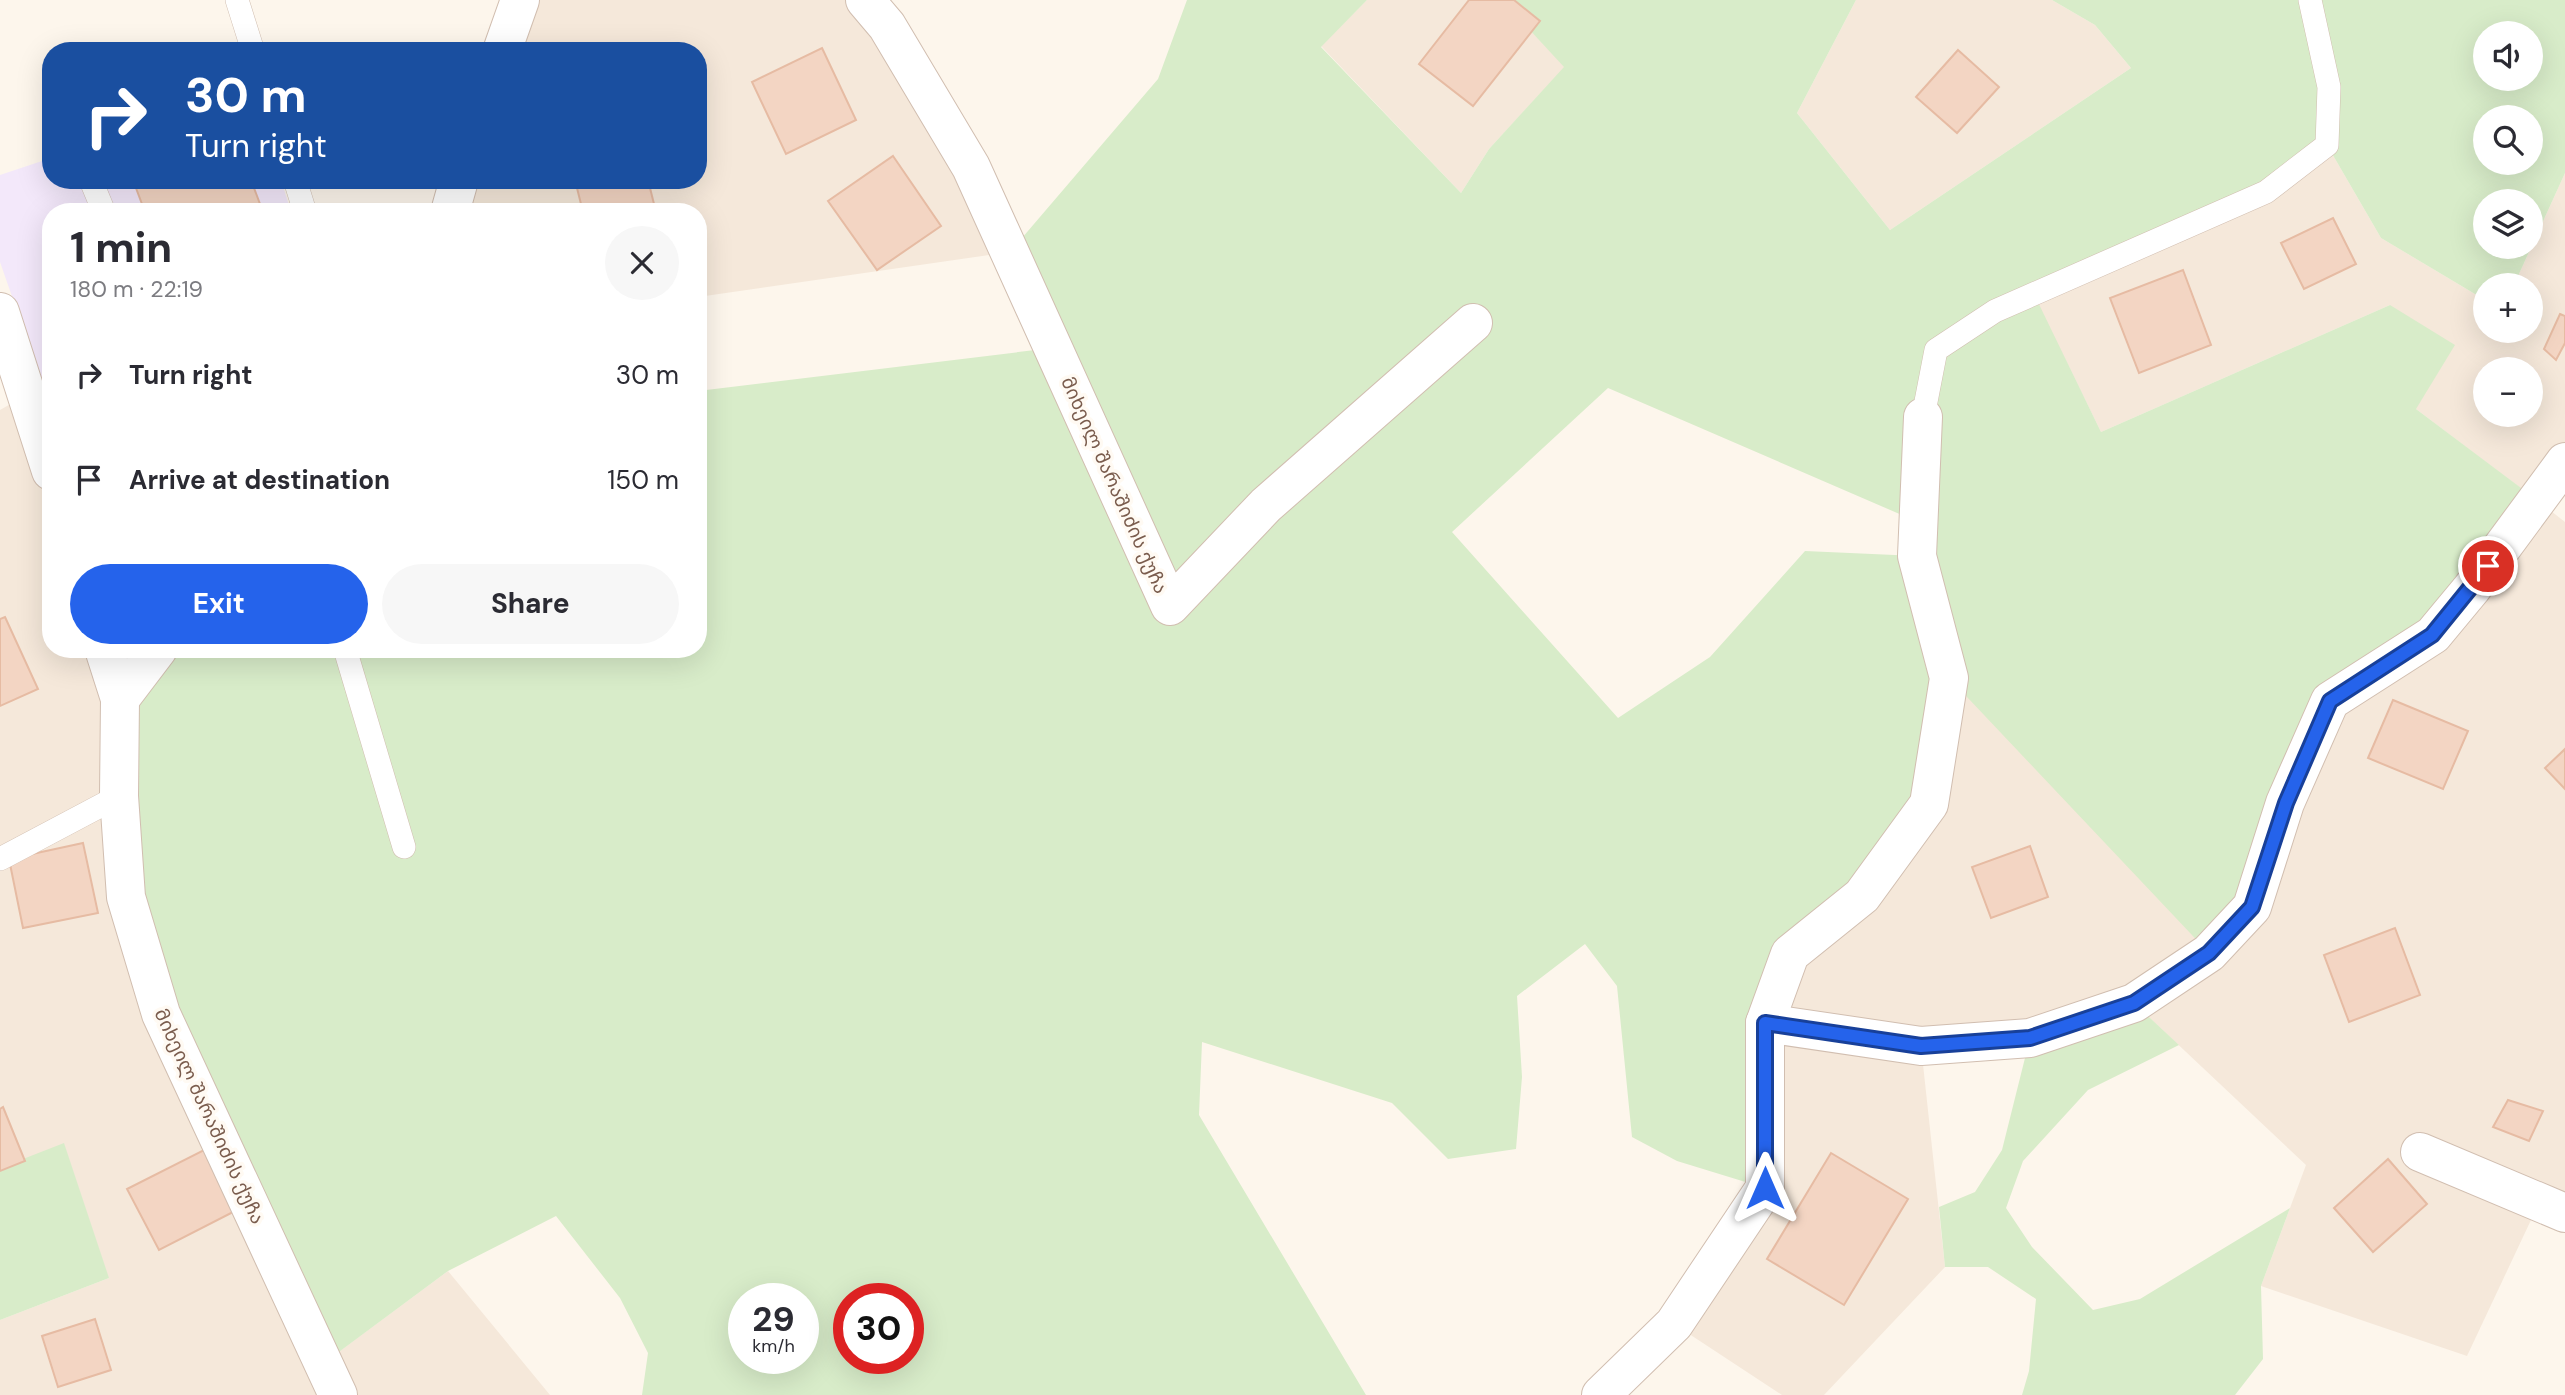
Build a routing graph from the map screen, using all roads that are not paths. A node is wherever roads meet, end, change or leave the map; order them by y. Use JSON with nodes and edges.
{"nodes":[{"id":1,"x":237,"y":0,"type":"edge"},
{"id":2,"x":520,"y":0,"type":"edge"},
{"id":3,"x":865,"y":0,"type":"edge"},
{"id":4,"x":2310,"y":0,"type":"edge"},
{"id":5,"x":250,"y":42,"type":"edge"},
{"id":6,"x":505,"y":42,"type":"edge"},
{"id":7,"x":0,"y":312,"type":"edge"},
{"id":8,"x":1473,"y":323,"type":"dead end"},
{"id":9,"x":14,"y":402,"type":"edge"},
{"id":10,"x":1923,"y":417,"type":"joint"},
{"id":11,"x":42,"y":454,"type":"edge"},
{"id":12,"x":2565,"y":462,"type":"edge"},
{"id":13,"x":107,"y":658,"type":"edge"},
{"id":14,"x":151,"y":658,"type":"edge"},
{"id":15,"x":348,"y":658,"type":"edge"},
{"id":16,"x":120,"y":699,"type":"junction"},
{"id":17,"x":119,"y":796,"type":"junction"},
{"id":18,"x":404,"y":848,"type":"dead end"},
{"id":19,"x":0,"y":859,"type":"edge"},
{"id":20,"x":1765,"y":1023,"type":"junction"},
{"id":21,"x":2420,"y":1152,"type":"dead end"},
{"id":22,"x":2565,"y":1213,"type":"edge"},
{"id":23,"x":338,"y":1395,"type":"edge"},
{"id":24,"x":1601,"y":1395,"type":"edge"}],
"edges":[{"from":1,"to":5,"type":"lane"},
{"from":2,"to":6,"type":"street"},
{"from":3,"to":8,"type":"street","name":"მიხეილ შარაშიძის ქუჩა"},
{"from":4,"to":10,"type":"lane"},
{"from":7,"to":9,"type":"street"},
{"from":9,"to":11,"type":"street"},
{"from":10,"to":20,"type":"street"},
{"from":12,"to":20,"type":"street"},
{"from":13,"to":16,"type":"street","name":"მიხეილ შარაშიძის ქუჩა"},
{"from":14,"to":16,"type":"street"},
{"from":15,"to":18,"type":"lane"},
{"from":16,"to":17,"type":"street","name":"მიხეილ შარაშიძის ქუჩა"},
{"from":17,"to":19,"type":"lane"},
{"from":17,"to":23,"type":"street","name":"მიხეილ შარაშიძის ქუჩა"},
{"from":20,"to":24,"type":"street"},
{"from":21,"to":22,"type":"street"}]}
